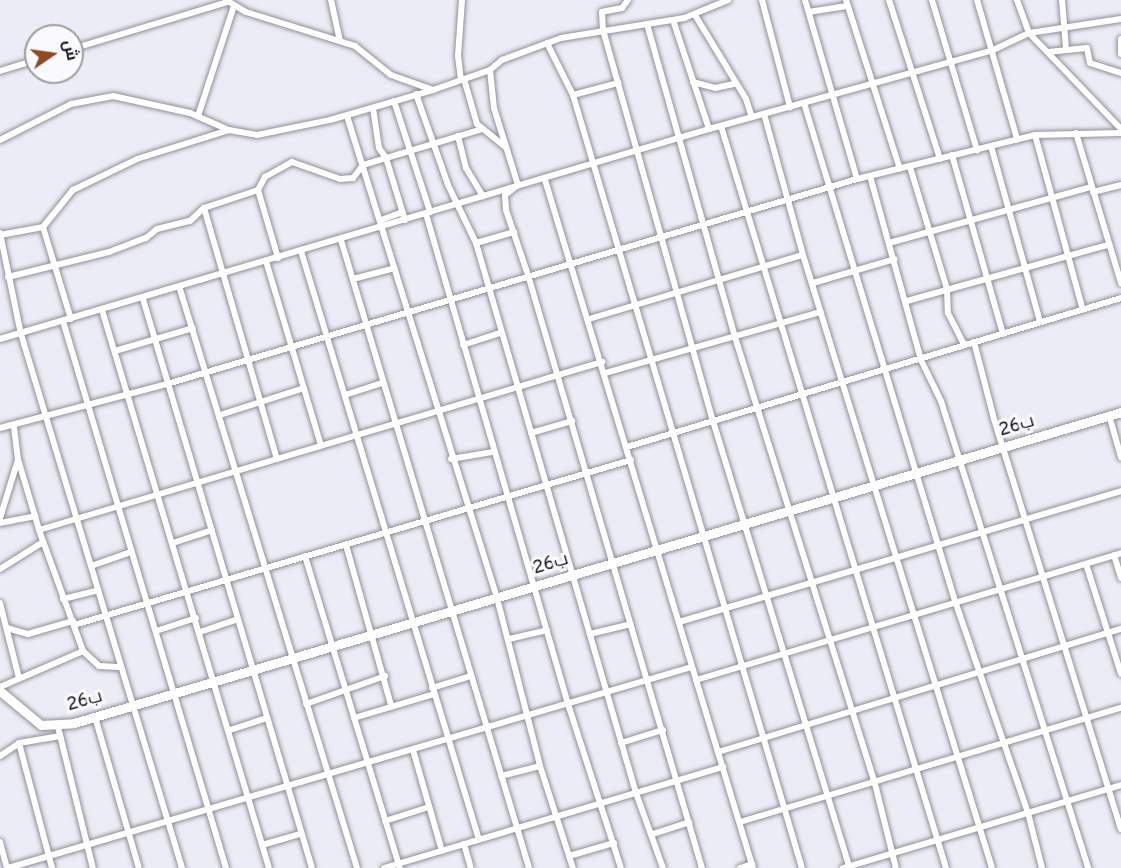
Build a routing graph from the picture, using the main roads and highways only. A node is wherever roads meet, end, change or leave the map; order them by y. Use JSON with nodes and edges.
{"nodes":[{"id":1,"x":1121,"y":412,"type":"edge"},
{"id":2,"x":0,"y":689,"type":"edge"}],
"edges":[{"from":1,"to":2,"type":"highway","name":"26ب"}]}
